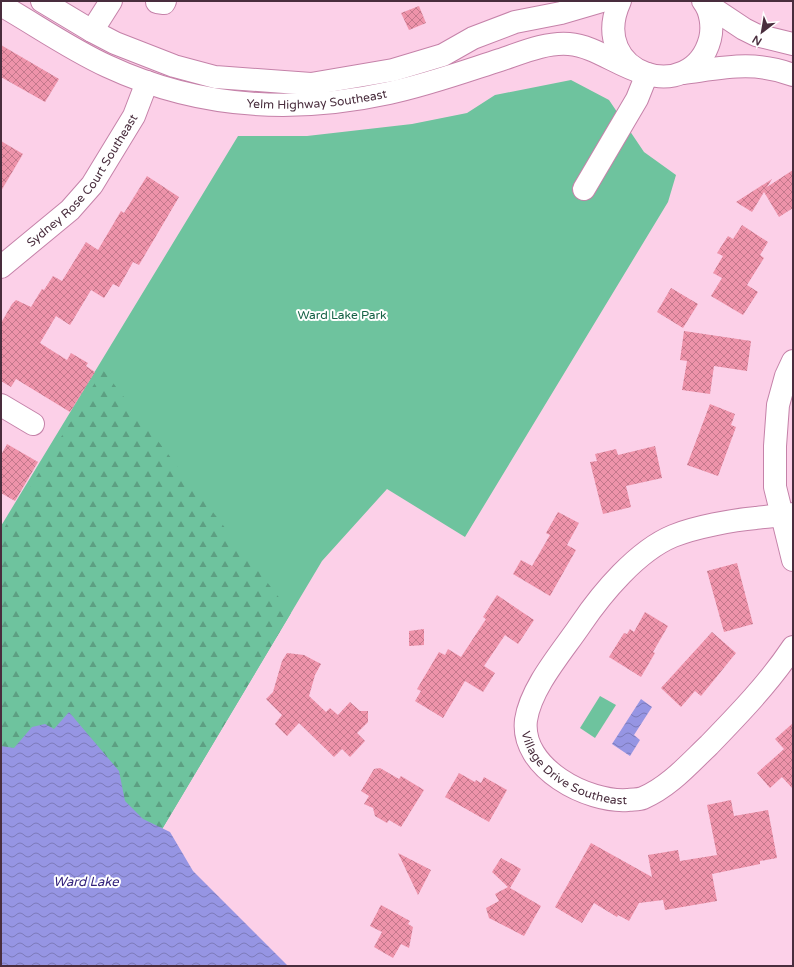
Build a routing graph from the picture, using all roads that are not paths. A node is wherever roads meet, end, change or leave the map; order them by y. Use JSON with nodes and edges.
{"nodes":[{"id":1,"x":42,"y":1,"type":"edge"},
{"id":2,"x":111,"y":1,"type":"edge"},
{"id":3,"x":602,"y":1,"type":"edge"},
{"id":4,"x":620,"y":1,"type":"edge"},
{"id":5,"x":704,"y":2,"type":"edge"},
{"id":6,"x":1,"y":5,"type":"edge"},
{"id":7,"x":92,"y":31,"type":"junction"},
{"id":8,"x":793,"y":44,"type":"edge"},
{"id":9,"x":644,"y":73,"type":"junction"},
{"id":10,"x":677,"y":74,"type":"junction"},
{"id":11,"x":793,"y":75,"type":"edge"},
{"id":12,"x":147,"y":82,"type":"junction"},
{"id":13,"x":584,"y":190,"type":"dead end"},
{"id":14,"x":1,"y":267,"type":"edge"},
{"id":15,"x":793,"y":361,"type":"edge"},
{"id":16,"x":1,"y":405,"type":"edge"},
{"id":17,"x":33,"y":424,"type":"dead end"},
{"id":18,"x":788,"y":515,"type":"edge"},
{"id":19,"x":793,"y":560,"type":"edge"},
{"id":20,"x":793,"y":647,"type":"edge"}],
"edges":[{"from":1,"to":7,"type":"main road","name":"Yelm Highway Southeast"},
{"from":2,"to":7,"type":"main road"},
{"from":3,"to":7,"type":"main road","name":"Yelm Highway Southeast"},
{"from":4,"to":9,"type":"main road"},
{"from":5,"to":8,"type":"main road"},
{"from":5,"to":10,"type":"main road"},
{"from":6,"to":12,"type":"main road","name":"Yelm Highway Southeast"},
{"from":9,"to":10,"type":"main road","name":"Yelm Highway Southeast"},
{"from":9,"to":12,"type":"main road","name":"Yelm Highway Southeast"},
{"from":9,"to":13,"type":"main road"},
{"from":10,"to":11,"type":"main road"},
{"from":12,"to":14,"type":"main road","name":"Sydney Rose Court Southeast"},
{"from":15,"to":18,"type":"main road"},
{"from":16,"to":17,"type":"main road"},
{"from":18,"to":19,"type":"main road"},
{"from":18,"to":20,"type":"main road","name":"Village Drive Southeast"}]}
